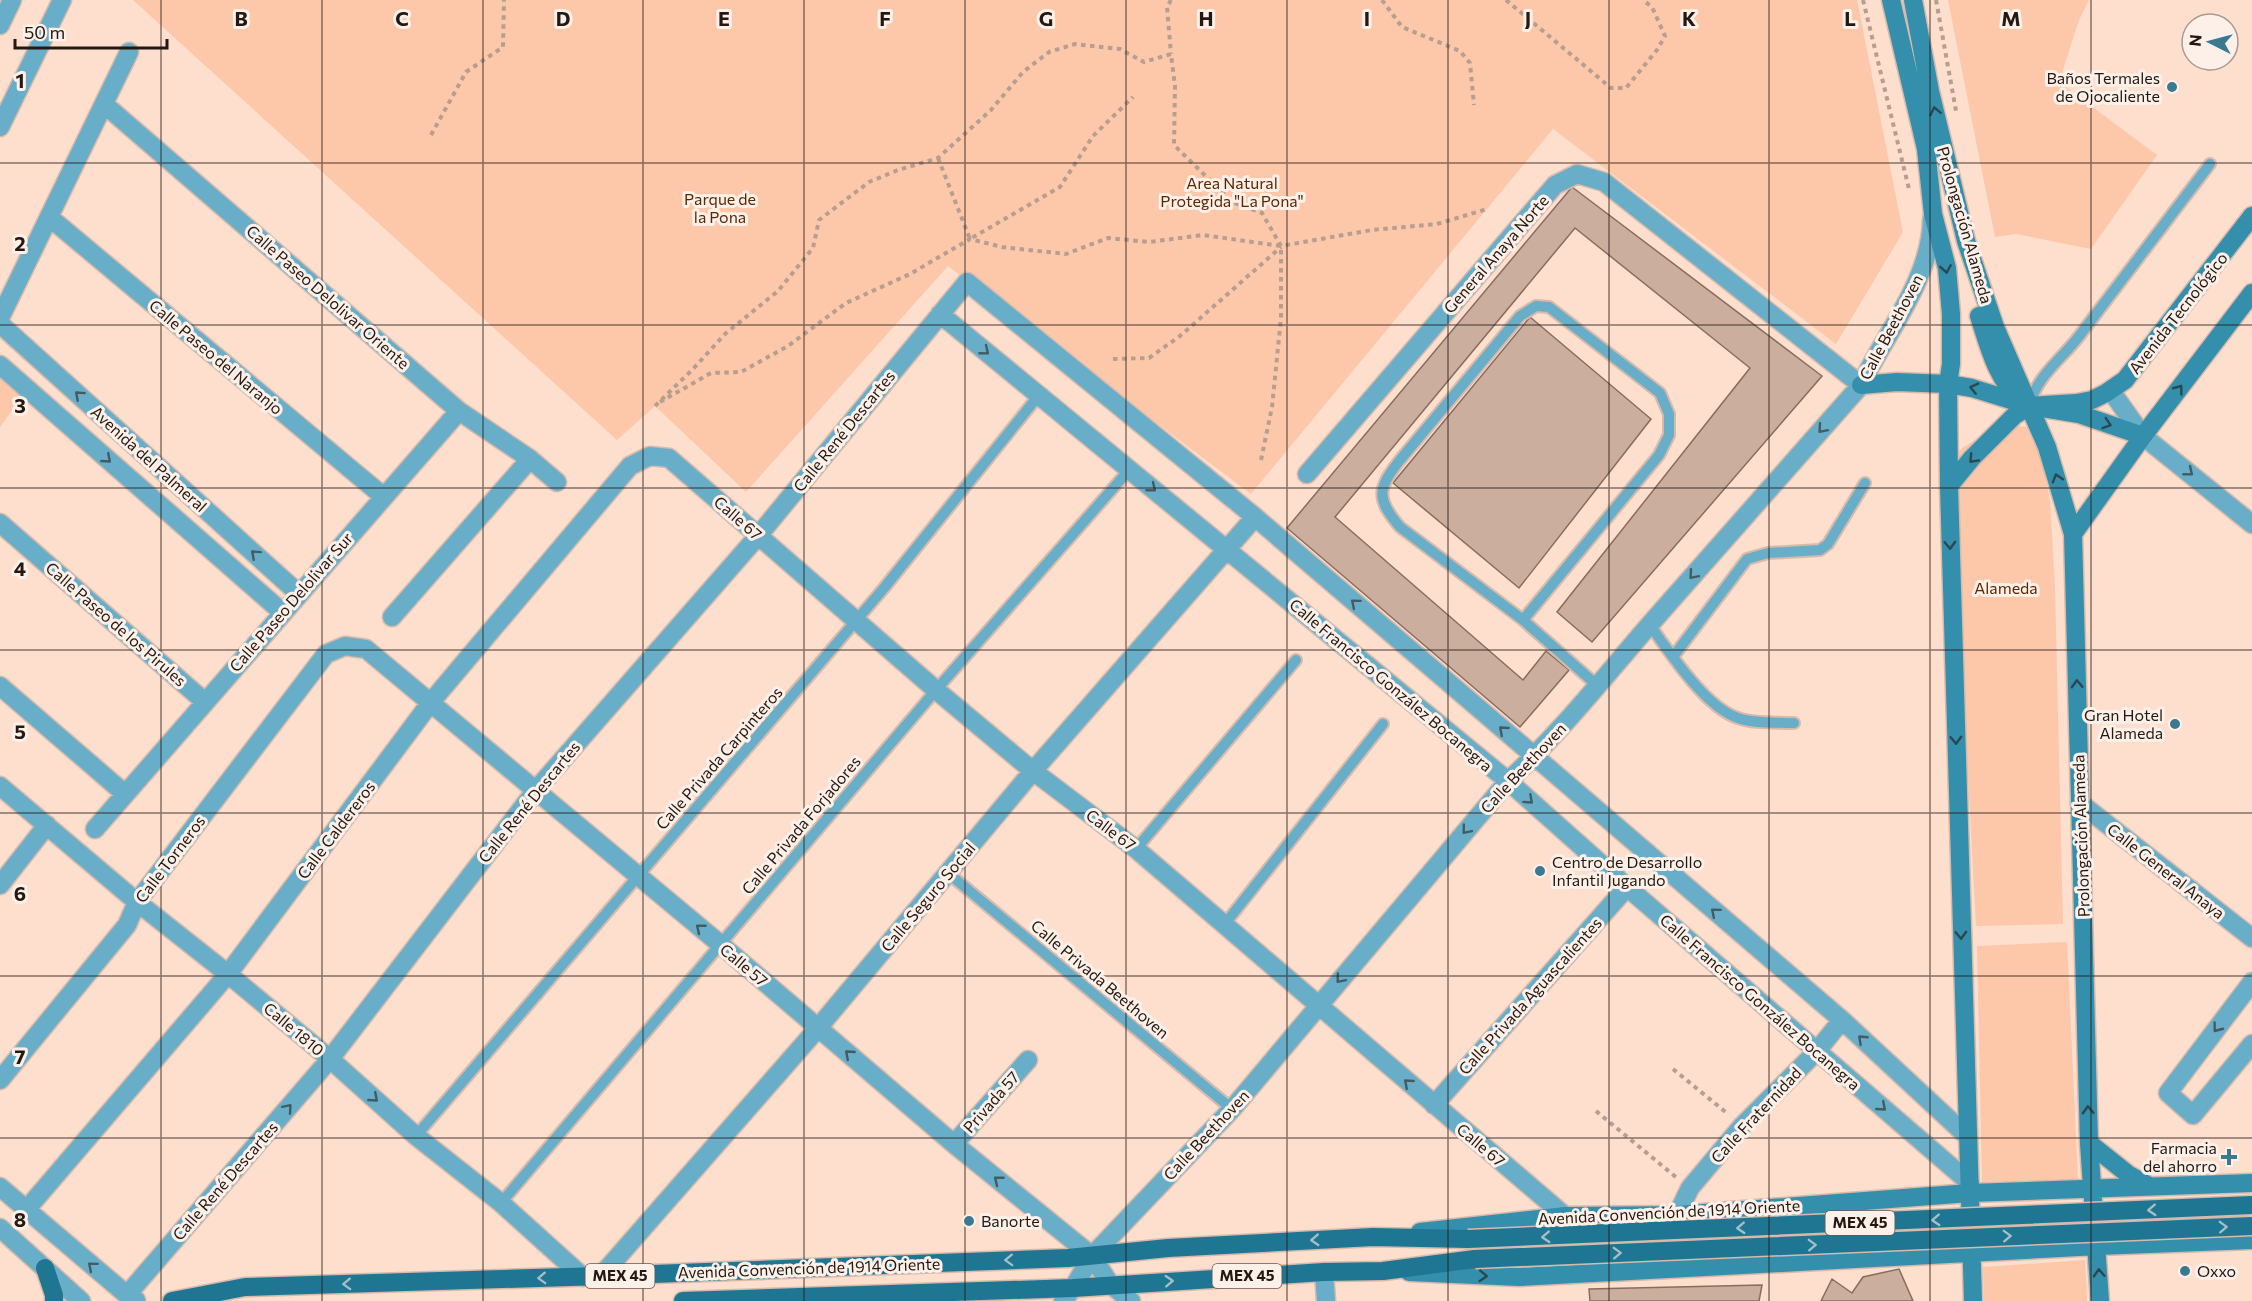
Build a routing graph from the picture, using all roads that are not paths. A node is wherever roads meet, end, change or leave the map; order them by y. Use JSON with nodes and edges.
{"nodes":[{"id":1,"x":12,"y":0,"type":"edge"},
{"id":2,"x":62,"y":0,"type":"edge"},
{"id":3,"x":1891,"y":0,"type":"edge"},
{"id":4,"x":1913,"y":0,"type":"edge"},
{"id":5,"x":0,"y":25,"type":"edge"},
{"id":6,"x":129,"y":52,"type":"dead end"},
{"id":7,"x":105,"y":104,"type":"junction"},
{"id":8,"x":0,"y":127,"type":"edge"},
{"id":9,"x":1926,"y":149,"type":"junction"},
{"id":10,"x":2210,"y":164,"type":"dead end"},
{"id":11,"x":1932,"y":206,"type":"junction"},
{"id":12,"x":2252,"y":216,"type":"edge"},
{"id":13,"x":49,"y":217,"type":"junction"},
{"id":14,"x":2252,"y":293,"type":"edge"},
{"id":15,"x":940,"y":314,"type":"junction"},
{"id":16,"x":0,"y":318,"type":"edge"},
{"id":17,"x":0,"y":324,"type":"edge"},
{"id":18,"x":0,"y":365,"type":"edge"},
{"id":19,"x":1948,"y":384,"type":"junction"},
{"id":20,"x":1861,"y":385,"type":"junction"},
{"id":21,"x":2111,"y":391,"type":"junction"},
{"id":22,"x":1039,"y":395,"type":"junction"},
{"id":23,"x":2030,"y":406,"type":"junction"},
{"id":24,"x":459,"y":411,"type":"junction"},
{"id":25,"x":2144,"y":436,"type":"junction"},
{"id":26,"x":650,"y":456,"type":"joint"},
{"id":27,"x":530,"y":459,"type":"junction"},
{"id":28,"x":1129,"y":470,"type":"junction"},
{"id":29,"x":1307,"y":474,"type":"dead end"},
{"id":30,"x":557,"y":482,"type":"dead end"},
{"id":31,"x":1865,"y":483,"type":"dead end"},
{"id":32,"x":1948,"y":486,"type":"junction"},
{"id":33,"x":384,"y":497,"type":"junction"},
{"id":34,"x":1255,"y":517,"type":"junction"},
{"id":35,"x":0,"y":523,"type":"edge"},
{"id":36,"x":2252,"y":524,"type":"edge"},
{"id":37,"x":2073,"y":534,"type":"junction"},
{"id":38,"x":758,"y":536,"type":"junction"},
{"id":39,"x":1227,"y":550,"type":"junction"},
{"id":40,"x":298,"y":593,"type":"junction"},
{"id":41,"x":282,"y":612,"type":"junction"},
{"id":42,"x":392,"y":617,"type":"dead end"},
{"id":43,"x":1523,"y":620,"type":"junction"},
{"id":44,"x":856,"y":621,"type":"junction"},
{"id":45,"x":1650,"y":625,"type":"junction"},
{"id":46,"x":345,"y":646,"type":"joint"},
{"id":47,"x":1672,"y":657,"type":"junction"},
{"id":48,"x":1296,"y":660,"type":"dead end"},
{"id":49,"x":0,"y":686,"type":"edge"},
{"id":50,"x":1599,"y":687,"type":"junction"},
{"id":51,"x":936,"y":690,"type":"junction"},
{"id":52,"x":204,"y":702,"type":"junction"},
{"id":53,"x":431,"y":702,"type":"junction"},
{"id":54,"x":1794,"y":723,"type":"dead end"},
{"id":55,"x":1383,"y":724,"type":"dead end"},
{"id":56,"x":1534,"y":757,"type":"junction"},
{"id":57,"x":1033,"y":771,"type":"junction"},
{"id":58,"x":1508,"y":781,"type":"junction"},
{"id":59,"x":0,"y":786,"type":"edge"},
{"id":60,"x":536,"y":790,"type":"junction"},
{"id":61,"x":124,"y":794,"type":"junction"},
{"id":62,"x":2080,"y":803,"type":"junction"},
{"id":63,"x":47,"y":825,"type":"junction"},
{"id":64,"x":95,"y":829,"type":"dead end"},
{"id":65,"x":1136,"y":849,"type":"junction"},
{"id":66,"x":948,"y":873,"type":"junction"},
{"id":67,"x":637,"y":876,"type":"junction"},
{"id":68,"x":0,"y":885,"type":"edge"},
{"id":69,"x":1627,"y":887,"type":"junction"},
{"id":70,"x":137,"y":902,"type":"junction"},
{"id":71,"x":1224,"y":925,"type":"junction"},
{"id":72,"x":2252,"y":938,"type":"edge"},
{"id":73,"x":720,"y":944,"type":"junction"},
{"id":74,"x":228,"y":974,"type":"junction"},
{"id":75,"x":2252,"y":982,"type":"edge"},
{"id":76,"x":1318,"y":1005,"type":"junction"},
{"id":77,"x":1842,"y":1020,"type":"junction"},
{"id":78,"x":818,"y":1028,"type":"junction"},
{"id":79,"x":2252,"y":1044,"type":"edge"},
{"id":80,"x":1817,"y":1051,"type":"junction"},
{"id":81,"x":330,"y":1059,"type":"junction"},
{"id":82,"x":1028,"y":1060,"type":"dead end"},
{"id":83,"x":0,"y":1080,"type":"edge"},
{"id":84,"x":1434,"y":1105,"type":"junction"},
{"id":85,"x":1232,"y":1109,"type":"junction"},
{"id":86,"x":416,"y":1136,"type":"junction"},
{"id":87,"x":1966,"y":1136,"type":"junction"},
{"id":88,"x":2089,"y":1143,"type":"junction"},
{"id":89,"x":954,"y":1144,"type":"junction"},
{"id":90,"x":2252,"y":1183,"type":"edge"},
{"id":91,"x":2190,"y":1185,"type":"junction"},
{"id":92,"x":2149,"y":1186,"type":"junction"},
{"id":93,"x":0,"y":1187,"type":"edge"},
{"id":94,"x":1970,"y":1188,"type":"junction"},
{"id":95,"x":2092,"y":1189,"type":"junction"},
{"id":96,"x":1874,"y":1200,"type":"junction"},
{"id":97,"x":501,"y":1203,"type":"junction"},
{"id":98,"x":2252,"y":1205,"type":"edge"},
{"id":99,"x":26,"y":1210,"type":"junction"},
{"id":100,"x":1677,"y":1215,"type":"junction"},
{"id":101,"x":1565,"y":1216,"type":"junction"},
{"id":102,"x":2252,"y":1226,"type":"edge"},
{"id":103,"x":0,"y":1228,"type":"edge"},
{"id":104,"x":1373,"y":1237,"type":"junction"},
{"id":105,"x":2252,"y":1240,"type":"edge"},
{"id":106,"x":2196,"y":1242,"type":"junction"},
{"id":107,"x":2098,"y":1246,"type":"junction"},
{"id":108,"x":1970,"y":1253,"type":"junction"},
{"id":109,"x":1092,"y":1257,"type":"junction"},
{"id":110,"x":1867,"y":1258,"type":"junction"},
{"id":111,"x":45,"y":1268,"type":"junction"},
{"id":112,"x":1383,"y":1271,"type":"junction"},
{"id":113,"x":1324,"y":1272,"type":"junction"},
{"id":114,"x":592,"y":1276,"type":"junction"},
{"id":115,"x":1110,"y":1284,"type":"junction"},
{"id":116,"x":1068,"y":1294,"type":"edge"},
{"id":117,"x":132,"y":1298,"type":"edge"},
{"id":118,"x":54,"y":1301,"type":"edge"},
{"id":119,"x":81,"y":1301,"type":"edge"},
{"id":120,"x":172,"y":1301,"type":"edge"},
{"id":121,"x":683,"y":1301,"type":"edge"},
{"id":122,"x":1131,"y":1301,"type":"edge"},
{"id":123,"x":1326,"y":1301,"type":"edge"},
{"id":124,"x":1973,"y":1301,"type":"edge"},
{"id":125,"x":2100,"y":1301,"type":"edge"}],
"edges":[{"from":1,"to":5,"type":"street"},
{"from":2,"to":8,"type":"street"},
{"from":3,"to":9,"type":"main road","name":"Prolongación Alameda"},
{"from":23,"to":4,"type":"main road","name":"Prolongación Alameda","one_way":true},
{"from":6,"to":7,"type":"street"},
{"from":7,"to":13,"type":"street"},
{"from":7,"to":24,"type":"street","name":"Calle Paseo Delolivar Oriente"},
{"from":9,"to":11,"type":"main road","name":"Prolongación Alameda"},
{"from":9,"to":23,"type":"main road"},
{"from":10,"to":23,"type":"lane"},
{"from":11,"to":19,"type":"main road","name":"Prolongación Alameda","one_way":true},
{"from":11,"to":20,"type":"street","name":"Calle Beethoven"},
{"from":12,"to":21,"type":"main road","name":"Avenida Tecnológico"},
{"from":13,"to":16,"type":"street"},
{"from":13,"to":33,"type":"street","name":"Calle Paseo del Naranjo"},
{"from":25,"to":14,"type":"main road","one_way":true},
{"from":15,"to":22,"type":"street","name":"Calle Francisco González Bocanegra","one_way":true},
{"from":15,"to":34,"type":"street","name":"Calle René Descartes"},
{"from":15,"to":38,"type":"street","name":"Calle René Descartes"},
{"from":40,"to":17,"type":"street","name":"Avenida del Palmeral","one_way":true},
{"from":18,"to":41,"type":"street","name":"Avenida del Palmeral","one_way":true},
{"from":19,"to":20,"type":"main road"},
{"from":23,"to":19,"type":"main road","one_way":true},
{"from":19,"to":32,"type":"main road","name":"Prolongación Alameda"},
{"from":20,"to":29,"type":"street","name":"General Anaya Norte"},
{"from":20,"to":45,"type":"street","name":"Calle Beethoven","one_way":true},
{"from":21,"to":23,"type":"main road","name":"Avenida Tecnológico"},
{"from":21,"to":25,"type":"street"},
{"from":22,"to":28,"type":"street","name":"Calle Francisco González Bocanegra"},
{"from":22,"to":44,"type":"lane","name":"Calle Privada Carpinteros"},
{"from":23,"to":25,"type":"main road","one_way":true},
{"from":23,"to":32,"type":"main road","one_way":true},
{"from":37,"to":23,"type":"main road","name":"Prolongación Alameda","one_way":true},
{"from":24,"to":27,"type":"street","name":"Calle Paseo Delolivar Oriente"},
{"from":24,"to":33,"type":"street","name":"Calle Paseo Delolivar Sur"},
{"from":25,"to":36,"type":"street","one_way":true},
{"from":25,"to":37,"type":"main road"},
{"from":26,"to":38,"type":"street","name":"Calle 67"},
{"from":26,"to":53,"type":"street","name":"Calle Caldereros"},
{"from":27,"to":30,"type":"street","name":"Calle Paseo Delolivar Oriente"},
{"from":27,"to":42,"type":"street"},
{"from":28,"to":39,"type":"street","name":"Calle Francisco González Bocanegra","one_way":true},
{"from":28,"to":51,"type":"lane","name":"Calle Privada Forjadores"},
{"from":31,"to":47,"type":"lane"},
{"from":32,"to":87,"type":"main road","name":"Prolongación Alameda","one_way":true},
{"from":33,"to":40,"type":"street","name":"Calle Paseo Delolivar Sur"},
{"from":34,"to":39,"type":"street","name":"Calle Seguro Social"},
{"from":56,"to":34,"type":"street","one_way":true},
{"from":35,"to":52,"type":"street","name":"Calle Paseo de los Pirules"},
{"from":62,"to":37,"type":"main road","name":"Prolongación Alameda","one_way":true},
{"from":38,"to":44,"type":"street","name":"Calle 67"},
{"from":38,"to":60,"type":"street","name":"Calle René Descartes"},
{"from":39,"to":57,"type":"street","name":"Calle Seguro Social"},
{"from":39,"to":58,"type":"street","name":"Calle Francisco González Bocanegra"},
{"from":40,"to":41,"type":"street","name":"Calle Paseo Delolivar Sur"},
{"from":41,"to":52,"type":"street","name":"Calle Paseo Delolivar Sur"},
{"from":43,"to":43,"type":"lane"},
{"from":43,"to":50,"type":"lane"},
{"from":44,"to":51,"type":"street","name":"Calle 67"},
{"from":44,"to":67,"type":"lane","name":"Calle Privada Carpinteros"},
{"from":45,"to":47,"type":"lane"},
{"from":45,"to":50,"type":"street","name":"Calle Beethoven"},
{"from":46,"to":53,"type":"street","name":"Calle 57"},
{"from":46,"to":70,"type":"street","name":"Calle Torneros"},
{"from":47,"to":54,"type":"lane"},
{"from":48,"to":65,"type":"lane"},
{"from":49,"to":61,"type":"street"},
{"from":50,"to":56,"type":"street","name":"Calle Beethoven"},
{"from":51,"to":57,"type":"street","name":"Calle 67"},
{"from":51,"to":73,"type":"lane","name":"Calle Privada Forjadores"},
{"from":52,"to":61,"type":"street","name":"Calle Paseo Delolivar Sur"},
{"from":53,"to":60,"type":"street","name":"Calle 57"},
{"from":53,"to":74,"type":"street","name":"Calle Caldereros"},
{"from":55,"to":71,"type":"lane"},
{"from":56,"to":58,"type":"street","name":"Calle Beethoven"},
{"from":77,"to":56,"type":"street","one_way":true},
{"from":57,"to":65,"type":"street","name":"Calle 67"},
{"from":57,"to":66,"type":"street","name":"Calle Seguro Social"},
{"from":58,"to":69,"type":"street","name":"Calle Francisco González Bocanegra","one_way":true},
{"from":58,"to":76,"type":"street","name":"Calle Beethoven","one_way":true},
{"from":59,"to":63,"type":"street","name":"Calle 1810"},
{"from":60,"to":67,"type":"street","name":"Calle 57"},
{"from":60,"to":81,"type":"street","name":"Calle René Descartes"},
{"from":61,"to":64,"type":"street","name":"Calle Paseo Delolivar Sur"},
{"from":62,"to":72,"type":"street","name":"Calle General Anaya"},
{"from":88,"to":62,"type":"main road","name":"Prolongación Alameda","one_way":true},
{"from":63,"to":68,"type":"street"},
{"from":63,"to":70,"type":"street","name":"Calle 1810"},
{"from":65,"to":71,"type":"street","name":"Calle 67"},
{"from":66,"to":78,"type":"street","name":"Calle Seguro Social"},
{"from":66,"to":85,"type":"lane","name":"Calle Privada Beethoven"},
{"from":73,"to":67,"type":"street","name":"Calle 57","one_way":true},
{"from":67,"to":86,"type":"lane","name":"Calle Privada Carpinteros"},
{"from":69,"to":80,"type":"street","name":"Calle Francisco González Bocanegra"},
{"from":69,"to":84,"type":"street","name":"Calle Privada Aguascalientes"},
{"from":70,"to":74,"type":"street","name":"Calle 1810"},
{"from":70,"to":83,"type":"street","name":"Calle Torneros"},
{"from":71,"to":76,"type":"street","name":"Calle 67"},
{"from":73,"to":78,"type":"street","name":"Calle 57"},
{"from":73,"to":97,"type":"lane","name":"Calle Privada Forjadores"},
{"from":74,"to":81,"type":"street","name":"Calle 1810"},
{"from":74,"to":99,"type":"street","name":"Calle Caldereros"},
{"from":75,"to":79,"type":"street","one_way":true},
{"from":84,"to":76,"type":"street","name":"Calle 67","one_way":true},
{"from":76,"to":85,"type":"street","name":"Calle Beethoven"},
{"from":77,"to":80,"type":"street","name":"Calle Fraternidad"},
{"from":87,"to":77,"type":"street","one_way":true},
{"from":89,"to":78,"type":"street","name":"Calle 57","one_way":true},
{"from":78,"to":114,"type":"street","name":"Calle Seguro Social"},
{"from":80,"to":94,"type":"street","name":"Calle Francisco González Bocanegra","one_way":true},
{"from":80,"to":100,"type":"street","name":"Calle Fraternidad"},
{"from":81,"to":86,"type":"street","name":"Calle 1810","one_way":true},
{"from":117,"to":81,"type":"street","name":"Calle René Descartes","one_way":true},
{"from":82,"to":89,"type":"street","name":"Privada 57"},
{"from":84,"to":101,"type":"street","name":"Calle 67"},
{"from":85,"to":109,"type":"street","name":"Calle Beethoven"},
{"from":86,"to":97,"type":"street","name":"Calle 1810"},
{"from":87,"to":94,"type":"main road","name":"Prolongación Alameda"},
{"from":88,"to":92,"type":"main road"},
{"from":88,"to":95,"type":"main road","name":"Prolongación Alameda"},
{"from":109,"to":89,"type":"street","name":"Calle 57","one_way":true},
{"from":90,"to":91,"type":"main road","name":"Avenida Convención de 1914 Oriente"},
{"from":91,"to":92,"type":"main road","name":"Avenida Convención de 1914 Oriente"},
{"from":91,"to":106,"type":"main road"},
{"from":92,"to":95,"type":"main road","name":"Avenida Convención de 1914 Oriente"},
{"from":93,"to":99,"type":"street"},
{"from":94,"to":95,"type":"main road","name":"Avenida Convención de 1914 Oriente"},
{"from":94,"to":96,"type":"main road","name":"Avenida Convención de 1914 Oriente"},
{"from":94,"to":108,"type":"main road","name":"Prolongación Alameda"},
{"from":95,"to":107,"type":"main road","name":"Prolongación Alameda"},
{"from":96,"to":100,"type":"main road","name":"Avenida Convención de 1914 Oriente"},
{"from":96,"to":110,"type":"main road"},
{"from":97,"to":114,"type":"street","name":"Calle 1810"},
{"from":98,"to":104,"type":"main road","name":"Avenida Convención de 1914 Oriente","number":"MEX 45","one_way":true,"bridge":true},
{"from":117,"to":99,"type":"street","one_way":true},
{"from":100,"to":101,"type":"main road","name":"Avenida Convención de 1914 Oriente"},
{"from":101,"to":104,"type":"main road","name":"Avenida Convención de 1914 Oriente"},
{"from":112,"to":102,"type":"main road","name":"Avenida Convención de 1914 Oriente","number":"MEX 45","one_way":true,"bridge":true},
{"from":103,"to":111,"type":"street"},
{"from":104,"to":109,"type":"main road","name":"Avenida Convención de 1914 Oriente","number":"MEX 45","one_way":true},
{"from":105,"to":106,"type":"main road","name":"Avenida Convención de 1914 Oriente"},
{"from":106,"to":107,"type":"main road","name":"Avenida Convención de 1914 Oriente"},
{"from":107,"to":108,"type":"main road","name":"Avenida Convención de 1914 Oriente"},
{"from":125,"to":107,"type":"main road","name":"Prolongación Alameda","one_way":true},
{"from":108,"to":110,"type":"main road","name":"Avenida Convención de 1914 Oriente"},
{"from":108,"to":124,"type":"main road","name":"Prolongación Alameda"},
{"from":109,"to":114,"type":"main road","name":"Avenida Convención de 1914 Oriente","number":"MEX 45","one_way":true},
{"from":109,"to":115,"type":"street","name":"Calle 57"},
{"from":109,"to":116,"type":"street","name":"Calle Beethoven"},
{"from":112,"to":110,"type":"main road","name":"Avenida Convención de 1914 Oriente","one_way":true},
{"from":111,"to":118,"type":"main road"},
{"from":111,"to":119,"type":"street"},
{"from":112,"to":113,"type":"main road","name":"Avenida Convención de 1914 Oriente","number":"MEX 45"},
{"from":115,"to":113,"type":"main road","name":"Avenida Convención de 1914 Oriente","number":"MEX 45","one_way":true},
{"from":113,"to":123,"type":"street"},
{"from":114,"to":120,"type":"main road","name":"Avenida Convención de 1914 Oriente","number":"MEX 45","one_way":true},
{"from":115,"to":116,"type":"main road","name":"Avenida Convención de 1914 Oriente","number":"MEX 45"},
{"from":115,"to":122,"type":"street","name":"Calle 57"},
{"from":116,"to":121,"type":"main road","name":"Avenida Convención de 1914 Oriente","number":"MEX 45"}]}
